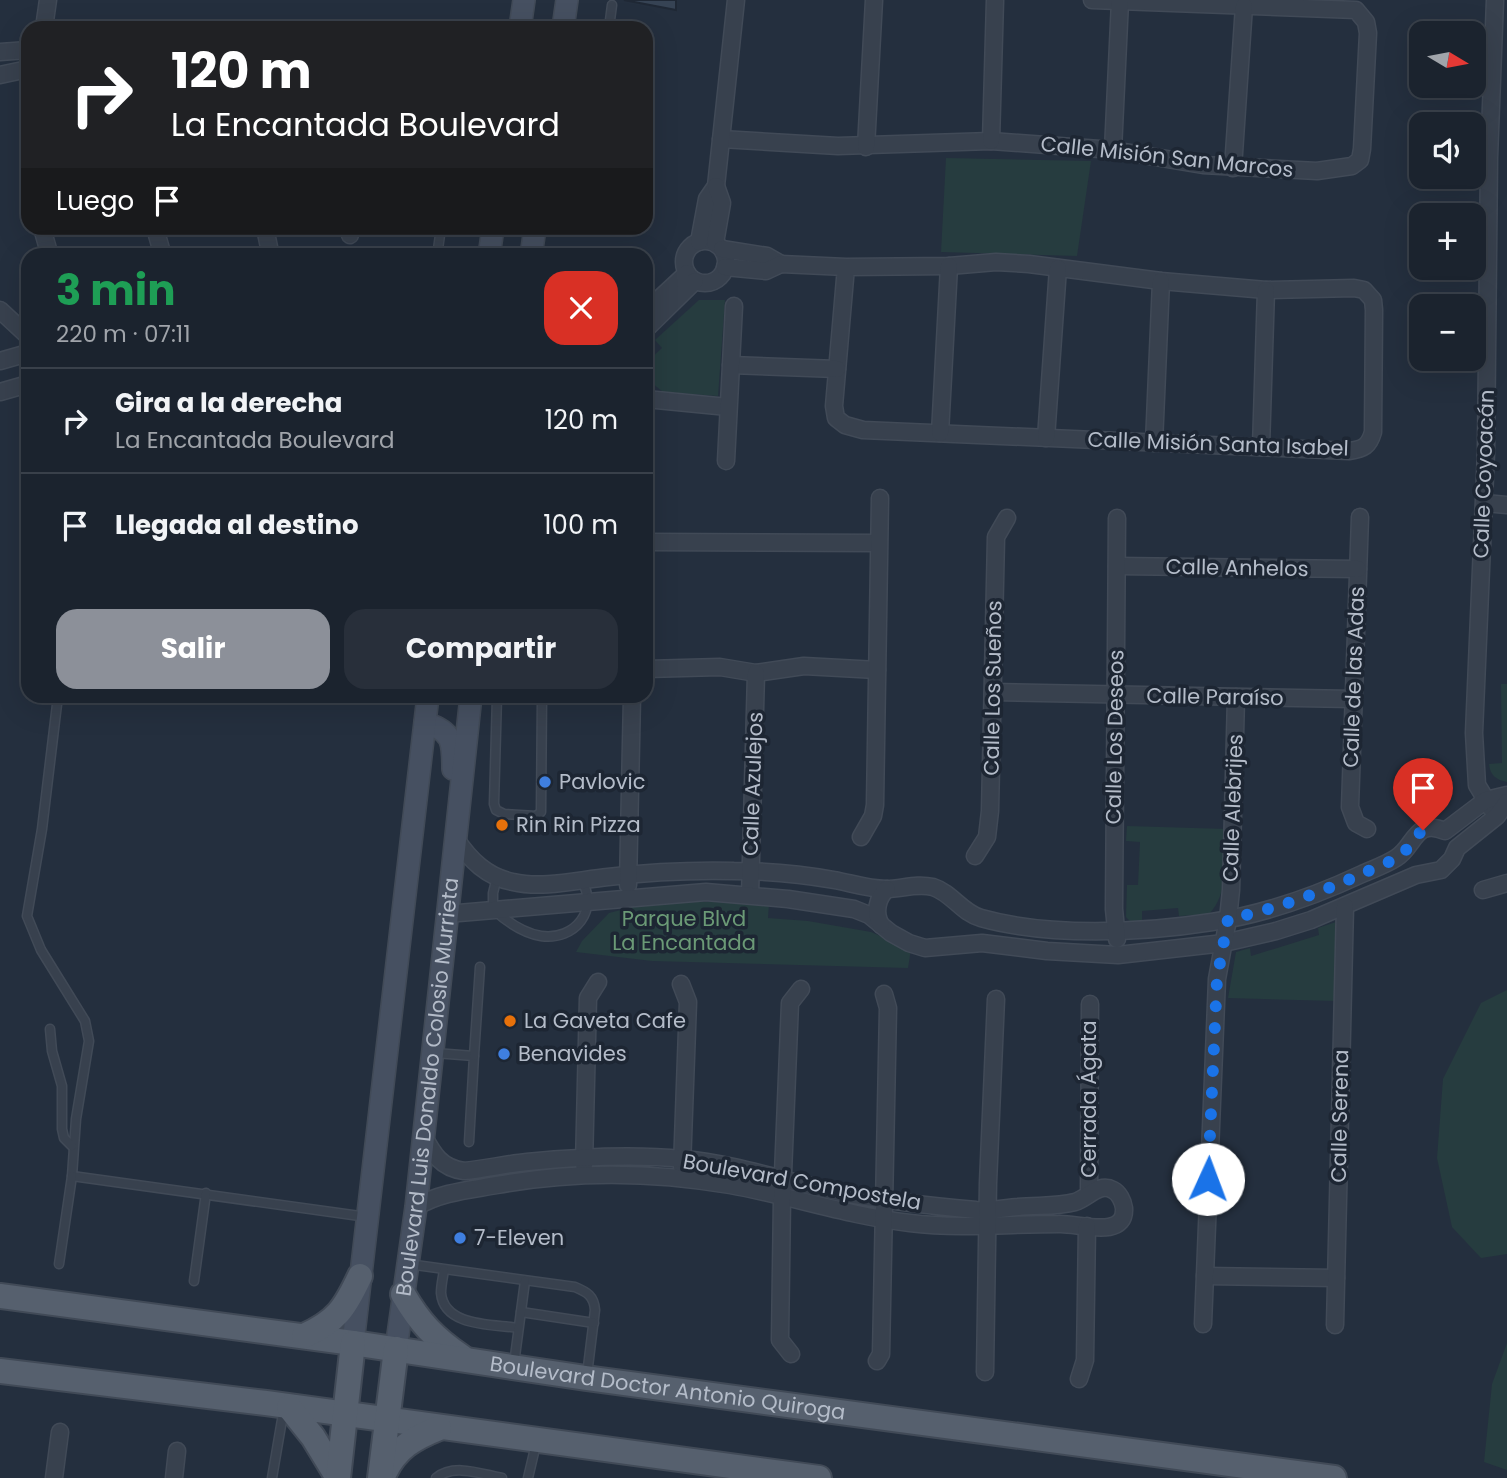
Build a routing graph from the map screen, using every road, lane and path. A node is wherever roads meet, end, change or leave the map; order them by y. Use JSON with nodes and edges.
{"nodes":[{"id":1,"x":48,"y":0,"type":"edge"},
{"id":2,"x":524,"y":0,"type":"edge"},
{"id":3,"x":567,"y":0,"type":"edge"},
{"id":4,"x":736,"y":0,"type":"edge"},
{"id":5,"x":874,"y":0,"type":"edge"},
{"id":6,"x":995,"y":0,"type":"edge"},
{"id":7,"x":1092,"y":0,"type":"edge"},
{"id":8,"x":1495,"y":0,"type":"edge"},
{"id":9,"x":1120,"y":1,"type":"edge"},
{"id":10,"x":612,"y":5,"type":"dead end"},
{"id":11,"x":1244,"y":6,"type":"junction"},
{"id":12,"x":45,"y":21,"type":"edge"},
{"id":13,"x":521,"y":21,"type":"edge"},
{"id":14,"x":564,"y":21,"type":"edge"},
{"id":15,"x":610,"y":21,"type":"edge"},
{"id":16,"x":21,"y":50,"type":"edge"},
{"id":17,"x":0,"y":52,"type":"edge"},
{"id":18,"x":21,"y":70,"type":"edge"},
{"id":19,"x":0,"y":75,"type":"edge"},
{"id":20,"x":721,"y":139,"type":"junction"},
{"id":21,"x":991,"y":141,"type":"junction"},
{"id":22,"x":866,"y":147,"type":"junction"},
{"id":23,"x":1114,"y":150,"type":"junction"},
{"id":24,"x":1489,"y":158,"type":"junction"},
{"id":25,"x":1507,"y":158,"type":"edge"},
{"id":26,"x":1233,"y":167,"type":"junction"},
{"id":27,"x":712,"y":244,"type":"junction"},
{"id":28,"x":781,"y":264,"type":"junction"},
{"id":29,"x":949,"y":266,"type":"junction"},
{"id":30,"x":725,"y":267,"type":"junction"},
{"id":31,"x":846,"y":267,"type":"junction"},
{"id":32,"x":1058,"y":268,"type":"junction"},
{"id":33,"x":691,"y":277,"type":"junction"},
{"id":34,"x":1161,"y":281,"type":"junction"},
{"id":35,"x":1266,"y":290,"type":"junction"},
{"id":36,"x":734,"y":306,"type":"dead end"},
{"id":37,"x":653,"y":307,"type":"edge"},
{"id":38,"x":0,"y":310,"type":"edge"},
{"id":39,"x":653,"y":321,"type":"edge"},
{"id":40,"x":21,"y":330,"type":"edge"},
{"id":41,"x":21,"y":355,"type":"edge"},
{"id":42,"x":0,"y":361,"type":"edge"},
{"id":43,"x":731,"y":365,"type":"junction"},
{"id":44,"x":837,"y":369,"type":"junction"},
{"id":45,"x":21,"y":385,"type":"edge"},
{"id":46,"x":0,"y":391,"type":"edge"},
{"id":47,"x":653,"y":400,"type":"edge"},
{"id":48,"x":728,"y":407,"type":"junction"},
{"id":49,"x":940,"y":433,"type":"junction"},
{"id":50,"x":1046,"y":438,"type":"junction"},
{"id":51,"x":1154,"y":443,"type":"junction"},
{"id":52,"x":1261,"y":447,"type":"junction"},
{"id":53,"x":726,"y":461,"type":"dead end"},
{"id":54,"x":880,"y":498,"type":"dead end"},
{"id":55,"x":1485,"y":503,"type":"junction"},
{"id":56,"x":1507,"y":505,"type":"edge"},
{"id":57,"x":1360,"y":517,"type":"dead end"},
{"id":58,"x":1007,"y":518,"type":"dead end"},
{"id":59,"x":1117,"y":518,"type":"dead end"},
{"id":60,"x":653,"y":542,"type":"edge"},
{"id":61,"x":878,"y":543,"type":"junction"},
{"id":62,"x":1117,"y":566,"type":"junction"},
{"id":63,"x":1358,"y":569,"type":"junction"},
{"id":64,"x":653,"y":669,"type":"edge"},
{"id":65,"x":877,"y":670,"type":"junction"},
{"id":66,"x":756,"y":673,"type":"junction"},
{"id":67,"x":993,"y":692,"type":"junction"},
{"id":68,"x":1116,"y":695,"type":"junction"},
{"id":69,"x":1236,"y":697,"type":"junction"},
{"id":70,"x":1353,"y":699,"type":"junction"},
{"id":71,"x":57,"y":703,"type":"edge"},
{"id":72,"x":427,"y":703,"type":"edge"},
{"id":73,"x":470,"y":703,"type":"edge"},
{"id":74,"x":497,"y":703,"type":"edge"},
{"id":75,"x":542,"y":703,"type":"edge"},
{"id":76,"x":632,"y":703,"type":"edge"},
{"id":77,"x":425,"y":723,"type":"junction"},
{"id":78,"x":1507,"y":795,"type":"edge"},
{"id":79,"x":1486,"y":800,"type":"junction"},
{"id":80,"x":1507,"y":802,"type":"edge"},
{"id":81,"x":458,"y":814,"type":"junction"},
{"id":82,"x":1497,"y":816,"type":"junction"},
{"id":83,"x":1367,"y":829,"type":"dead end"},
{"id":84,"x":1445,"y":831,"type":"junction"},
{"id":85,"x":861,"y":837,"type":"dead end"},
{"id":86,"x":456,"y":839,"type":"junction"},
{"id":87,"x":1457,"y":848,"type":"junction"},
{"id":88,"x":975,"y":856,"type":"dead end"},
{"id":89,"x":750,"y":871,"type":"junction"},
{"id":90,"x":1363,"y":874,"type":"junction"},
{"id":91,"x":628,"y":875,"type":"junction"},
{"id":92,"x":497,"y":877,"type":"junction"},
{"id":93,"x":580,"y":880,"type":"junction"},
{"id":94,"x":1507,"y":883,"type":"edge"},
{"id":95,"x":887,"y":889,"type":"junction"},
{"id":96,"x":1483,"y":890,"type":"dead end"},
{"id":97,"x":750,"y":895,"type":"junction"},
{"id":98,"x":1373,"y":895,"type":"junction"},
{"id":99,"x":628,"y":898,"type":"junction"},
{"id":100,"x":587,"y":902,"type":"junction"},
{"id":101,"x":1345,"y":906,"type":"junction"},
{"id":102,"x":493,"y":909,"type":"junction"},
{"id":103,"x":965,"y":910,"type":"junction"},
{"id":104,"x":447,"y":914,"type":"junction"},
{"id":105,"x":1228,"y":919,"type":"junction"},
{"id":106,"x":881,"y":925,"type":"junction"},
{"id":107,"x":1116,"y":930,"type":"junction"},
{"id":108,"x":1224,"y":943,"type":"junction"},
{"id":109,"x":956,"y":944,"type":"junction"},
{"id":110,"x":1118,"y":955,"type":"junction"},
{"id":111,"x":480,"y":967,"type":"dead end"},
{"id":112,"x":598,"y":982,"type":"dead end"},
{"id":113,"x":681,"y":984,"type":"dead end"},
{"id":114,"x":801,"y":989,"type":"dead end"},
{"id":115,"x":884,"y":994,"type":"dead end"},
{"id":116,"x":996,"y":999,"type":"dead end"},
{"id":117,"x":1090,"y":1004,"type":"dead end"},
{"id":118,"x":51,"y":1029,"type":"dead end"},
{"id":119,"x":432,"y":1052,"type":"junction"},
{"id":120,"x":474,"y":1056,"type":"junction"},
{"id":121,"x":423,"y":1135,"type":"junction"},
{"id":122,"x":469,"y":1142,"type":"dead end"},
{"id":123,"x":72,"y":1146,"type":"junction"},
{"id":124,"x":584,"y":1158,"type":"junction"},
{"id":125,"x":683,"y":1159,"type":"junction"},
{"id":126,"x":509,"y":1165,"type":"junction"},
{"id":127,"x":583,"y":1175,"type":"junction"},
{"id":128,"x":72,"y":1176,"type":"junction"},
{"id":129,"x":783,"y":1178,"type":"junction"},
{"id":130,"x":680,"y":1180,"type":"junction"},
{"id":131,"x":510,"y":1182,"type":"junction"},
{"id":132,"x":206,"y":1194,"type":"junction"},
{"id":133,"x":1089,"y":1194,"type":"junction"},
{"id":134,"x":782,"y":1198,"type":"junction"},
{"id":135,"x":884,"y":1198,"type":"junction"},
{"id":136,"x":416,"y":1207,"type":"junction"},
{"id":137,"x":367,"y":1217,"type":"junction"},
{"id":138,"x":988,"y":1218,"type":"junction"},
{"id":139,"x":884,"y":1219,"type":"junction"},
{"id":140,"x":1087,"y":1226,"type":"junction"},
{"id":141,"x":59,"y":1264,"type":"dead end"},
{"id":142,"x":407,"y":1264,"type":"junction"},
{"id":143,"x":444,"y":1270,"type":"junction"},
{"id":144,"x":360,"y":1276,"type":"junction"},
{"id":145,"x":1205,"y":1276,"type":"junction"},
{"id":146,"x":1336,"y":1278,"type":"junction"},
{"id":147,"x":194,"y":1281,"type":"dead end"},
{"id":148,"x":525,"y":1281,"type":"junction"},
{"id":149,"x":403,"y":1294,"type":"junction"},
{"id":150,"x":0,"y":1296,"type":"edge"},
{"id":151,"x":521,"y":1312,"type":"junction"},
{"id":152,"x":594,"y":1323,"type":"junction"},
{"id":153,"x":1203,"y":1324,"type":"dead end"},
{"id":154,"x":1335,"y":1325,"type":"dead end"},
{"id":155,"x":518,"y":1328,"type":"junction"},
{"id":156,"x":304,"y":1336,"type":"junction"},
{"id":157,"x":353,"y":1343,"type":"junction"},
{"id":158,"x":396,"y":1349,"type":"junction"},
{"id":159,"x":791,"y":1354,"type":"dead end"},
{"id":160,"x":465,"y":1360,"type":"junction"},
{"id":161,"x":877,"y":1362,"type":"dead end"},
{"id":162,"x":513,"y":1367,"type":"junction"},
{"id":163,"x":0,"y":1371,"type":"edge"},
{"id":164,"x":985,"y":1372,"type":"dead end"},
{"id":165,"x":586,"y":1378,"type":"junction"},
{"id":166,"x":1079,"y":1379,"type":"dead end"},
{"id":167,"x":287,"y":1406,"type":"junction"},
{"id":168,"x":344,"y":1414,"type":"junction"},
{"id":169,"x":387,"y":1420,"type":"junction"},
{"id":170,"x":439,"y":1428,"type":"junction"},
{"id":171,"x":60,"y":1432,"type":"dead end"},
{"id":172,"x":537,"y":1441,"type":"junction"},
{"id":173,"x":177,"y":1451,"type":"dead end"},
{"id":174,"x":54,"y":1478,"type":"edge"},
{"id":175,"x":174,"y":1478,"type":"edge"},
{"id":176,"x":272,"y":1478,"type":"edge"},
{"id":177,"x":338,"y":1478,"type":"edge"},
{"id":178,"x":381,"y":1478,"type":"edge"},
{"id":179,"x":436,"y":1478,"type":"edge"},
{"id":180,"x":502,"y":1478,"type":"edge"},
{"id":181,"x":528,"y":1478,"type":"edge"},
{"id":182,"x":819,"y":1478,"type":"edge"},
{"id":183,"x":1334,"y":1478,"type":"edge"}],
"edges":[{"from":1,"to":12,"type":"street"},
{"from":2,"to":13,"type":"main road"},
{"from":3,"to":14,"type":"main road"},
{"from":4,"to":20,"type":"street"},
{"from":5,"to":22,"type":"street"},
{"from":6,"to":21,"type":"street"},
{"from":7,"to":9,"type":"street","name":"Calle Misión San Marcos"},
{"from":8,"to":24,"type":"street","name":"Calle Coyoacán"},
{"from":9,"to":11,"type":"street","name":"Calle Misión San Marcos"},
{"from":9,"to":23,"type":"street"},
{"from":10,"to":15,"type":"lane"},
{"from":11,"to":26,"type":"street"},
{"from":11,"to":26,"type":"street","name":"Calle Misión San Marcos"},
{"from":16,"to":17,"type":"street"},
{"from":18,"to":19,"type":"street"},
{"from":20,"to":22,"type":"street","name":"Calle Misión San Marcos"},
{"from":20,"to":27,"type":"street"},
{"from":21,"to":22,"type":"street","name":"Calle Misión San Marcos"},
{"from":21,"to":23,"type":"street","name":"Calle Misión San Marcos"},
{"from":23,"to":26,"type":"street","name":"Calle Misión San Marcos"},
{"from":24,"to":25,"type":"street"},
{"from":24,"to":55,"type":"street","name":"Calle Coyoacán"},
{"from":27,"to":28,"type":"street","name":"Calle Misión Santa Isabel"},
{"from":27,"to":30,"type":"street"},
{"from":27,"to":33,"type":"street"},
{"from":28,"to":30,"type":"street","name":"Calle Misión Santa Isabel"},
{"from":28,"to":31,"type":"street","name":"Calle Misión Santa Isabel"},
{"from":29,"to":31,"type":"street","name":"Calle Misión Santa Isabel"},
{"from":29,"to":32,"type":"street","name":"Calle Misión Santa Isabel"},
{"from":29,"to":49,"type":"street"},
{"from":30,"to":33,"type":"street"},
{"from":31,"to":44,"type":"street","name":"Calle Misión Santa Isabel"},
{"from":32,"to":34,"type":"street","name":"Calle Misión Santa Isabel"},
{"from":32,"to":50,"type":"street"},
{"from":33,"to":37,"type":"street"},
{"from":33,"to":39,"type":"street"},
{"from":34,"to":35,"type":"street","name":"Calle Misión Santa Isabel"},
{"from":34,"to":51,"type":"street"},
{"from":35,"to":52,"type":"street"},
{"from":35,"to":52,"type":"street","name":"Calle Misión Santa Isabel"},
{"from":36,"to":43,"type":"street"},
{"from":38,"to":40,"type":"street"},
{"from":41,"to":42,"type":"street"},
{"from":43,"to":44,"type":"street"},
{"from":43,"to":48,"type":"street"},
{"from":44,"to":49,"type":"street","name":"Calle Misión Santa Isabel"},
{"from":45,"to":46,"type":"street"},
{"from":47,"to":48,"type":"street"},
{"from":48,"to":53,"type":"street"},
{"from":49,"to":50,"type":"street","name":"Calle Misión Santa Isabel"},
{"from":50,"to":51,"type":"street","name":"Calle Misión Santa Isabel"},
{"from":51,"to":52,"type":"street","name":"Calle Misión Santa Isabel"},
{"from":54,"to":61,"type":"street"},
{"from":55,"to":56,"type":"street"},
{"from":55,"to":79,"type":"street","name":"Calle Coyoacán"},
{"from":57,"to":63,"type":"street","name":"Calle de las Adas"},
{"from":58,"to":67,"type":"street","name":"Calle Los Sueños"},
{"from":59,"to":62,"type":"street","name":"Calle Los Deseos"},
{"from":60,"to":61,"type":"street"},
{"from":61,"to":65,"type":"street"},
{"from":62,"to":63,"type":"street","name":"Calle Anhelos"},
{"from":62,"to":68,"type":"street","name":"Calle Los Deseos"},
{"from":63,"to":70,"type":"street","name":"Calle de las Adas"},
{"from":64,"to":66,"type":"street"},
{"from":65,"to":66,"type":"street"},
{"from":65,"to":85,"type":"street"},
{"from":66,"to":89,"type":"street","name":"Calle Azulejos"},
{"from":67,"to":68,"type":"street","name":"Calle Paraíso"},
{"from":67,"to":88,"type":"street","name":"Calle Los Sueños"},
{"from":68,"to":69,"type":"street","name":"Calle Paraíso"},
{"from":68,"to":107,"type":"street","name":"Calle Los Deseos"},
{"from":69,"to":70,"type":"street","name":"Calle Paraíso"},
{"from":69,"to":105,"type":"street","name":"Calle Alebrijes"},
{"from":70,"to":83,"type":"street","name":"Calle de las Adas"},
{"from":71,"to":123,"type":"lane"},
{"from":72,"to":77,"type":"main road","name":"Boulevard Luis Donaldo Colosio Murrieta"},
{"from":73,"to":81,"type":"main road","name":"Boulevard Luis Donaldo Colosio Murrieta"},
{"from":74,"to":75,"type":"lane"},
{"from":76,"to":91,"type":"street"},
{"from":77,"to":81,"type":"main road"},
{"from":77,"to":137,"type":"main road","name":"Boulevard Luis Donaldo Colosio Murrieta"},
{"from":78,"to":79,"type":"street"},
{"from":79,"to":82,"type":"street","name":"Calle Coyoacán"},
{"from":79,"to":84,"type":"street"},
{"from":80,"to":82,"type":"street"},
{"from":81,"to":86,"type":"main road","name":"Boulevard Luis Donaldo Colosio Murrieta"},
{"from":82,"to":87,"type":"street"},
{"from":84,"to":87,"type":"street"},
{"from":84,"to":90,"type":"street"},
{"from":86,"to":92,"type":"street"},
{"from":86,"to":104,"type":"main road","name":"Boulevard Luis Donaldo Colosio Murrieta"},
{"from":87,"to":98,"type":"street"},
{"from":89,"to":91,"type":"street"},
{"from":89,"to":95,"type":"street"},
{"from":89,"to":97,"type":"street","name":"Calle Azulejos"},
{"from":90,"to":98,"type":"street"},
{"from":90,"to":105,"type":"street"},
{"from":91,"to":93,"type":"street"},
{"from":91,"to":99,"type":"street"},
{"from":92,"to":93,"type":"street"},
{"from":92,"to":102,"type":"lane"},
{"from":93,"to":100,"type":"lane"},
{"from":94,"to":96,"type":"street"},
{"from":95,"to":103,"type":"street"},
{"from":95,"to":106,"type":"street"},
{"from":97,"to":99,"type":"street"},
{"from":97,"to":106,"type":"street"},
{"from":98,"to":101,"type":"street"},
{"from":99,"to":100,"type":"street"},
{"from":100,"to":102,"type":"street"},
{"from":100,"to":102,"type":"lane"},
{"from":101,"to":108,"type":"street"},
{"from":101,"to":146,"type":"street","name":"Calle Serena"},
{"from":102,"to":104,"type":"street"},
{"from":103,"to":107,"type":"street"},
{"from":103,"to":109,"type":"street"},
{"from":104,"to":119,"type":"main road","name":"Boulevard Luis Donaldo Colosio Murrieta"},
{"from":105,"to":107,"type":"street"},
{"from":105,"to":108,"type":"street","name":"Calle Alebrijes"},
{"from":106,"to":109,"type":"street"},
{"from":107,"to":110,"type":"street","name":"Calle Los Deseos"},
{"from":108,"to":110,"type":"street"},
{"from":108,"to":145,"type":"street","name":"Calle Alebrijes"},
{"from":109,"to":110,"type":"street"},
{"from":111,"to":120,"type":"lane"},
{"from":112,"to":124,"type":"street"},
{"from":113,"to":125,"type":"street"},
{"from":114,"to":129,"type":"street"},
{"from":115,"to":135,"type":"street"},
{"from":116,"to":138,"type":"street"},
{"from":117,"to":133,"type":"street","name":"Cerrada Ágata"},
{"from":118,"to":123,"type":"lane"},
{"from":119,"to":120,"type":"lane"},
{"from":119,"to":121,"type":"main road","name":"Boulevard Luis Donaldo Colosio Murrieta"},
{"from":120,"to":122,"type":"lane"},
{"from":121,"to":126,"type":"street","name":"Boulevard Compostela"},
{"from":121,"to":136,"type":"main road","name":"Boulevard Luis Donaldo Colosio Murrieta"},
{"from":123,"to":128,"type":"lane"},
{"from":124,"to":125,"type":"street","name":"Boulevard Compostela"},
{"from":124,"to":126,"type":"street","name":"Boulevard Compostela"},
{"from":124,"to":127,"type":"street"},
{"from":125,"to":129,"type":"street","name":"Boulevard Compostela"},
{"from":125,"to":130,"type":"street"},
{"from":126,"to":131,"type":"street"},
{"from":127,"to":130,"type":"street","name":"Boulevard Compostela"},
{"from":127,"to":131,"type":"street","name":"Boulevard Compostela"},
{"from":128,"to":132,"type":"lane"},
{"from":128,"to":141,"type":"lane"},
{"from":129,"to":134,"type":"street"},
{"from":129,"to":135,"type":"street","name":"Boulevard Compostela"},
{"from":130,"to":134,"type":"street","name":"Boulevard Compostela"},
{"from":131,"to":136,"type":"street","name":"Boulevard Compostela"},
{"from":132,"to":137,"type":"lane"},
{"from":132,"to":147,"type":"lane"},
{"from":133,"to":138,"type":"street","name":"Boulevard Compostela"},
{"from":133,"to":140,"type":"street","name":"Boulevard Compostela"},
{"from":134,"to":139,"type":"street","name":"Boulevard Compostela"},
{"from":134,"to":159,"type":"street"},
{"from":135,"to":138,"type":"street","name":"Boulevard Compostela"},
{"from":135,"to":139,"type":"street"},
{"from":136,"to":142,"type":"main road","name":"Boulevard Luis Donaldo Colosio Murrieta"},
{"from":137,"to":144,"type":"main road","name":"Boulevard Luis Donaldo Colosio Murrieta"},
{"from":138,"to":139,"type":"street","name":"Boulevard Compostela"},
{"from":138,"to":140,"type":"street","name":"Boulevard Compostela"},
{"from":138,"to":164,"type":"street"},
{"from":139,"to":161,"type":"street"},
{"from":140,"to":166,"type":"street"},
{"from":142,"to":143,"type":"lane"},
{"from":142,"to":149,"type":"main road","name":"Boulevard Luis Donaldo Colosio Murrieta"},
{"from":143,"to":148,"type":"lane"},
{"from":143,"to":155,"type":"lane"},
{"from":144,"to":156,"type":"main road"},
{"from":144,"to":157,"type":"main road","name":"Boulevard Luis Donaldo Colosio Murrieta"},
{"from":145,"to":146,"type":"street"},
{"from":145,"to":153,"type":"street","name":"Calle Alebrijes"},
{"from":146,"to":154,"type":"street","name":"Calle Serena"},
{"from":148,"to":151,"type":"lane"},
{"from":148,"to":152,"type":"lane"},
{"from":149,"to":158,"type":"main road","name":"Boulevard Luis Donaldo Colosio Murrieta"},
{"from":149,"to":160,"type":"main road"},
{"from":150,"to":156,"type":"main road","name":"Boulevard Doctor Antonio Quiroga"},
{"from":151,"to":152,"type":"lane"},
{"from":151,"to":155,"type":"lane"},
{"from":152,"to":165,"type":"lane"},
{"from":155,"to":162,"type":"lane"},
{"from":156,"to":157,"type":"main road","name":"Boulevard Doctor Antonio Quiroga"},
{"from":157,"to":158,"type":"main road","name":"Boulevard Doctor Antonio Quiroga"},
{"from":157,"to":168,"type":"main road","name":"Boulevard Luis Donaldo Colosio Murrieta"},
{"from":158,"to":160,"type":"main road","name":"Boulevard Doctor Antonio Quiroga"},
{"from":158,"to":169,"type":"main road","name":"Boulevard Luis Donaldo Colosio Murrieta"},
{"from":160,"to":162,"type":"main road","name":"Boulevard Doctor Antonio Quiroga"},
{"from":162,"to":165,"type":"main road","name":"Boulevard Doctor Antonio Quiroga"},
{"from":163,"to":167,"type":"main road"},
{"from":165,"to":183,"type":"main road","name":"Boulevard Doctor Antonio Quiroga"},
{"from":167,"to":168,"type":"main road"},
{"from":167,"to":176,"type":"lane"},
{"from":167,"to":177,"type":"main road"},
{"from":168,"to":169,"type":"main road"},
{"from":168,"to":177,"type":"main road","name":"Boulevard Luis Donaldo Colosio Murrieta"},
{"from":169,"to":170,"type":"main road"},
{"from":169,"to":178,"type":"main road","name":"Boulevard Luis Donaldo Colosio Murrieta"},
{"from":170,"to":172,"type":"main road"},
{"from":170,"to":178,"type":"main road"},
{"from":171,"to":174,"type":"street"},
{"from":172,"to":181,"type":"lane"},
{"from":172,"to":182,"type":"main road"},
{"from":173,"to":175,"type":"street"},
{"from":179,"to":180,"type":"lane"}]}
